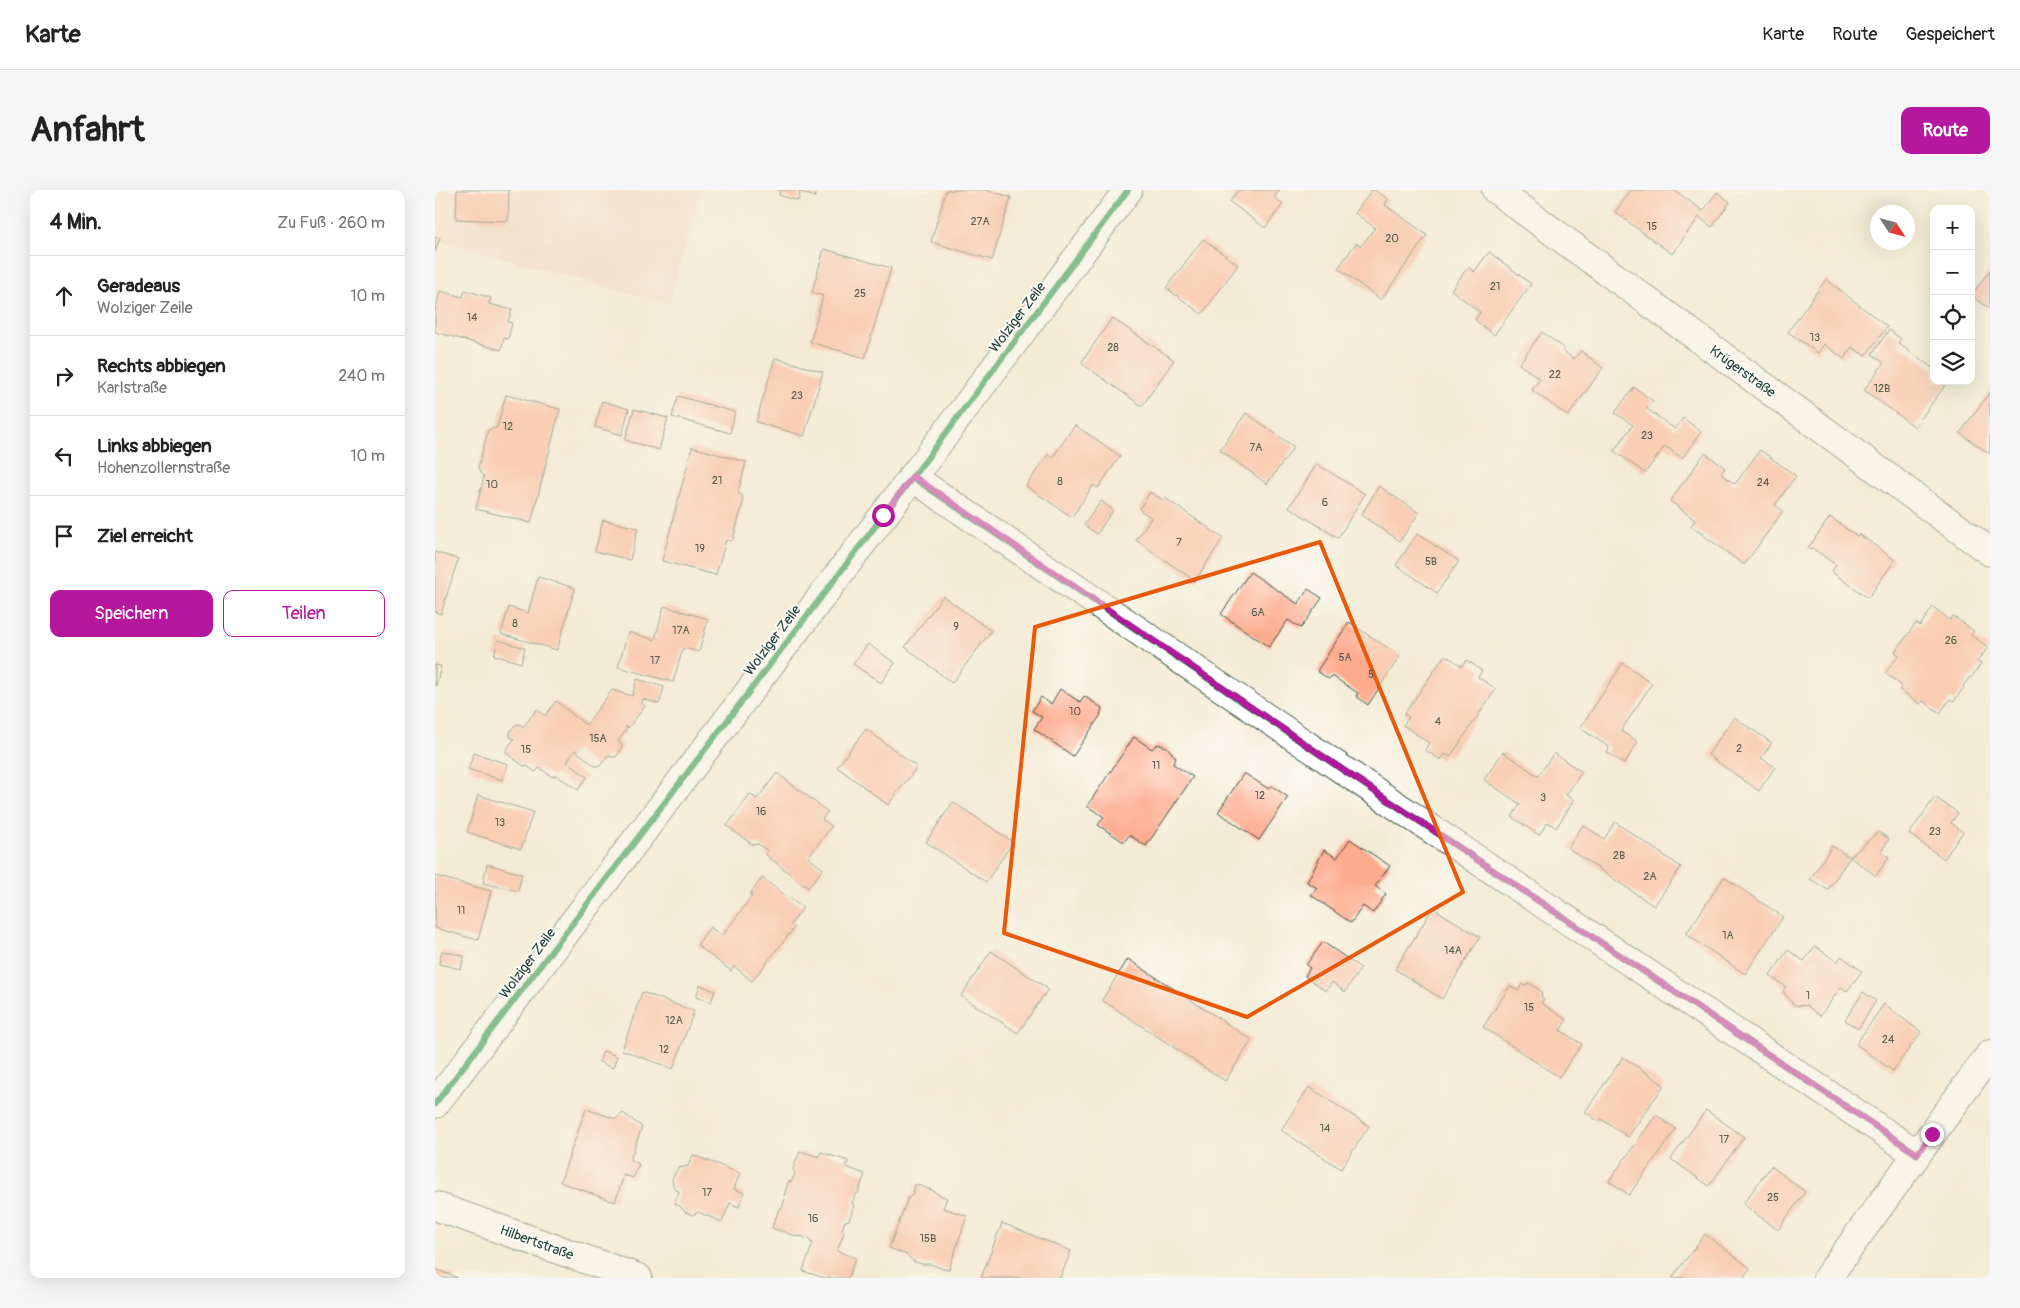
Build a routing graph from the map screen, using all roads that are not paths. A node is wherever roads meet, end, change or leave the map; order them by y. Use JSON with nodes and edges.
{"nodes":[{"id":1,"x":1128,"y":190,"type":"edge"},
{"id":2,"x":1496,"y":190,"type":"edge"},
{"id":3,"x":913,"y":476,"type":"junction"},
{"id":4,"x":1990,"y":552,"type":"edge"},
{"id":5,"x":1990,"y":1054,"type":"edge"},
{"id":6,"x":435,"y":1104,"type":"edge"},
{"id":7,"x":1917,"y":1154,"type":"junction"},
{"id":8,"x":435,"y":1206,"type":"edge"},
{"id":9,"x":638,"y":1278,"type":"edge"},
{"id":10,"x":1827,"y":1278,"type":"edge"}],
"edges":[{"from":1,"to":3,"type":"street","name":"Wolziger Zeile"},
{"from":2,"to":4,"type":"street","name":"Krügerstraße"},
{"from":3,"to":6,"type":"street","name":"Wolziger Zeile"},
{"from":3,"to":7,"type":"street"},
{"from":5,"to":7,"type":"street"},
{"from":7,"to":10,"type":"street"},
{"from":8,"to":9,"type":"street","name":"Hilbertstraße"}]}
